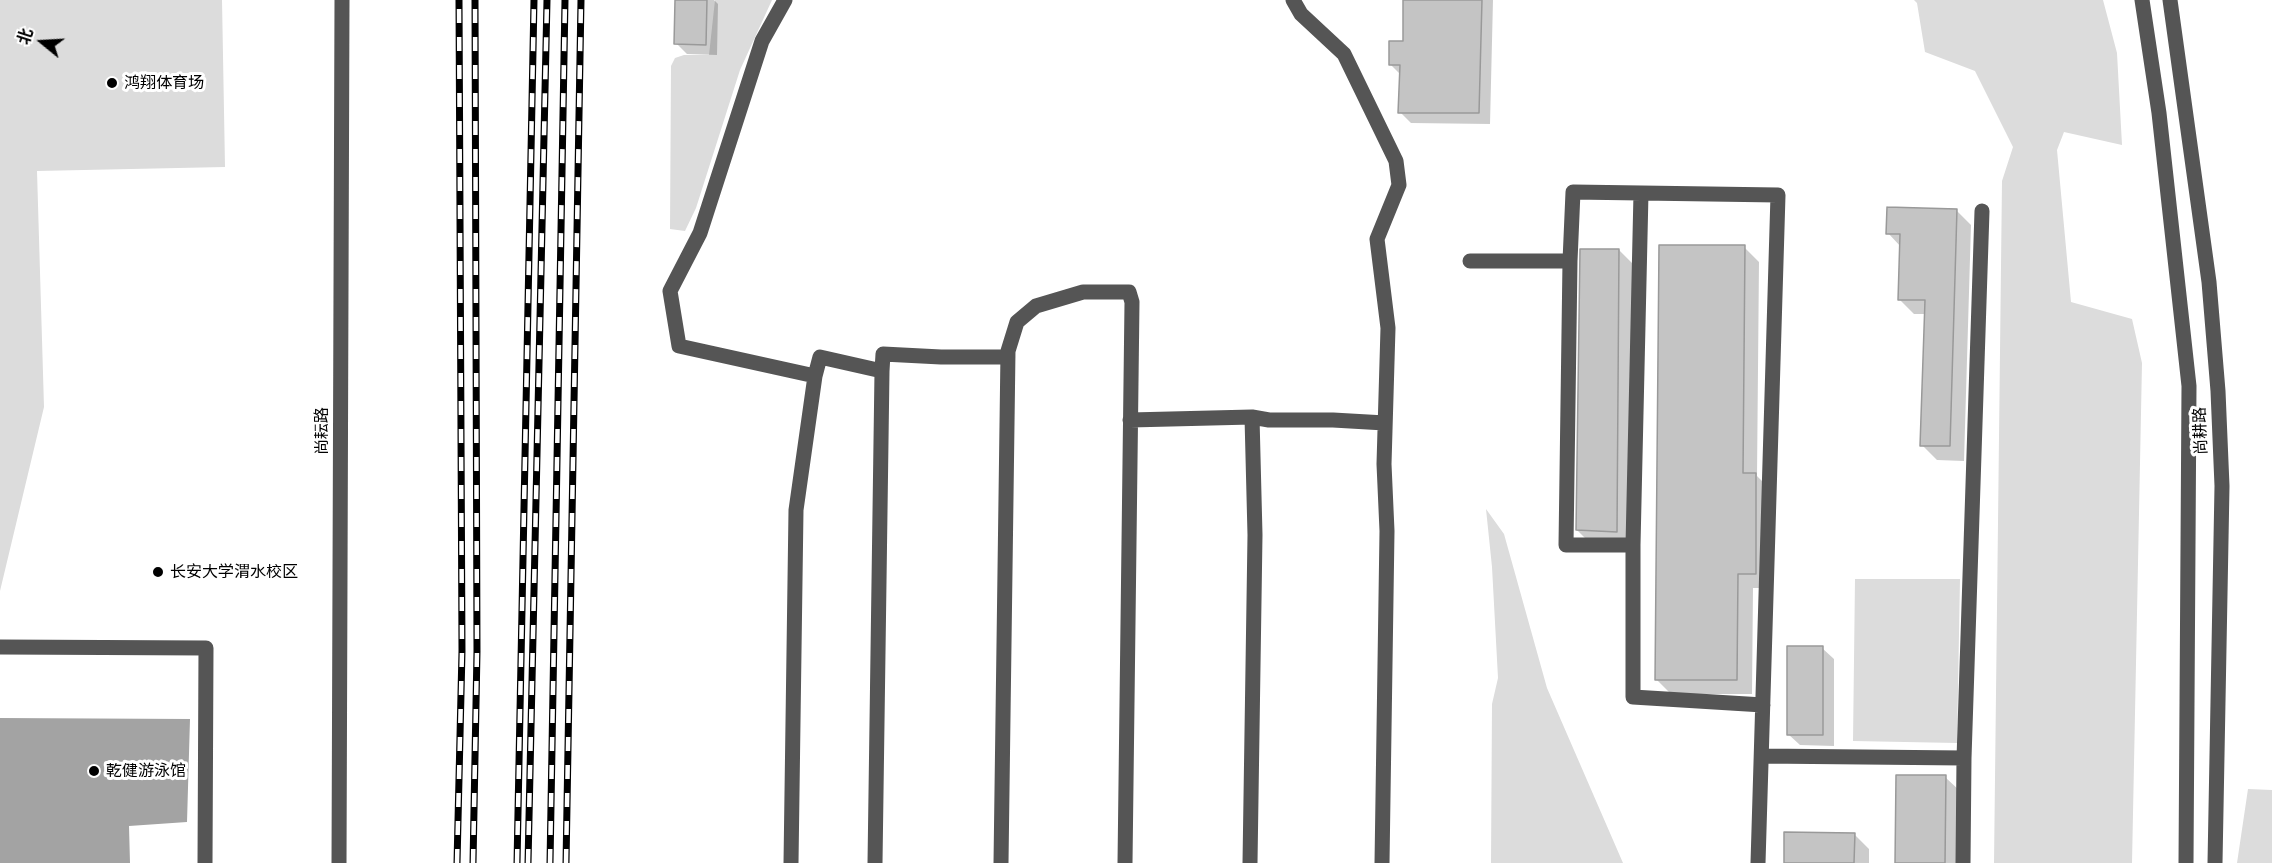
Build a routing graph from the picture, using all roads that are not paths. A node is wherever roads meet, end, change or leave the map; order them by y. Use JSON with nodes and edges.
{"nodes":[{"id":1,"x":342,"y":0,"type":"edge"},
{"id":2,"x":785,"y":0,"type":"edge"},
{"id":3,"x":1293,"y":0,"type":"edge"},
{"id":4,"x":2142,"y":0,"type":"edge"},
{"id":5,"x":2170,"y":0,"type":"edge"},
{"id":6,"x":1641,"y":193,"type":"junction"},
{"id":7,"x":1982,"y":211,"type":"dead end"},
{"id":8,"x":1470,"y":261,"type":"dead end"},
{"id":9,"x":1570,"y":261,"type":"junction"},
{"id":10,"x":1008,"y":357,"type":"junction"},
{"id":11,"x":882,"y":371,"type":"junction"},
{"id":12,"x":815,"y":376,"type":"junction"},
{"id":13,"x":1252,"y":417,"type":"junction"},
{"id":14,"x":1131,"y":420,"type":"junction"},
{"id":15,"x":1385,"y":423,"type":"junction"},
{"id":16,"x":1633,"y":545,"type":"junction"},
{"id":17,"x":0,"y":647,"type":"edge"},
{"id":18,"x":1763,"y":705,"type":"junction"},
{"id":19,"x":1762,"y":756,"type":"junction"},
{"id":20,"x":1964,"y":758,"type":"junction"},
{"id":21,"x":205,"y":863,"type":"edge"},
{"id":22,"x":339,"y":863,"type":"edge"},
{"id":23,"x":791,"y":863,"type":"edge"},
{"id":24,"x":875,"y":863,"type":"edge"},
{"id":25,"x":1001,"y":863,"type":"edge"},
{"id":26,"x":1125,"y":863,"type":"edge"},
{"id":27,"x":1250,"y":863,"type":"edge"},
{"id":28,"x":1382,"y":863,"type":"edge"},
{"id":29,"x":1758,"y":863,"type":"edge"},
{"id":30,"x":1963,"y":863,"type":"edge"},
{"id":31,"x":2186,"y":863,"type":"edge"},
{"id":32,"x":2215,"y":863,"type":"edge"}],
"edges":[{"from":1,"to":22,"type":"street","name":"尚耘路"},
{"from":2,"to":12,"type":"street"},
{"from":3,"to":15,"type":"street"},
{"from":4,"to":31,"type":"street","name":"尚耕路"},
{"from":5,"to":32,"type":"street","name":"尚耕路"},
{"from":6,"to":9,"type":"street"},
{"from":6,"to":16,"type":"street"},
{"from":6,"to":18,"type":"street"},
{"from":7,"to":20,"type":"street"},
{"from":8,"to":9,"type":"street"},
{"from":9,"to":16,"type":"street"},
{"from":10,"to":11,"type":"street"},
{"from":10,"to":14,"type":"street"},
{"from":10,"to":25,"type":"street"},
{"from":11,"to":12,"type":"street"},
{"from":11,"to":24,"type":"street"},
{"from":12,"to":23,"type":"street"},
{"from":13,"to":14,"type":"street"},
{"from":13,"to":15,"type":"street"},
{"from":13,"to":27,"type":"street"},
{"from":14,"to":26,"type":"street"},
{"from":15,"to":28,"type":"street"},
{"from":16,"to":18,"type":"street"},
{"from":17,"to":21,"type":"street"},
{"from":18,"to":19,"type":"street"},
{"from":19,"to":20,"type":"street"},
{"from":19,"to":29,"type":"street"},
{"from":20,"to":30,"type":"street"}]}
